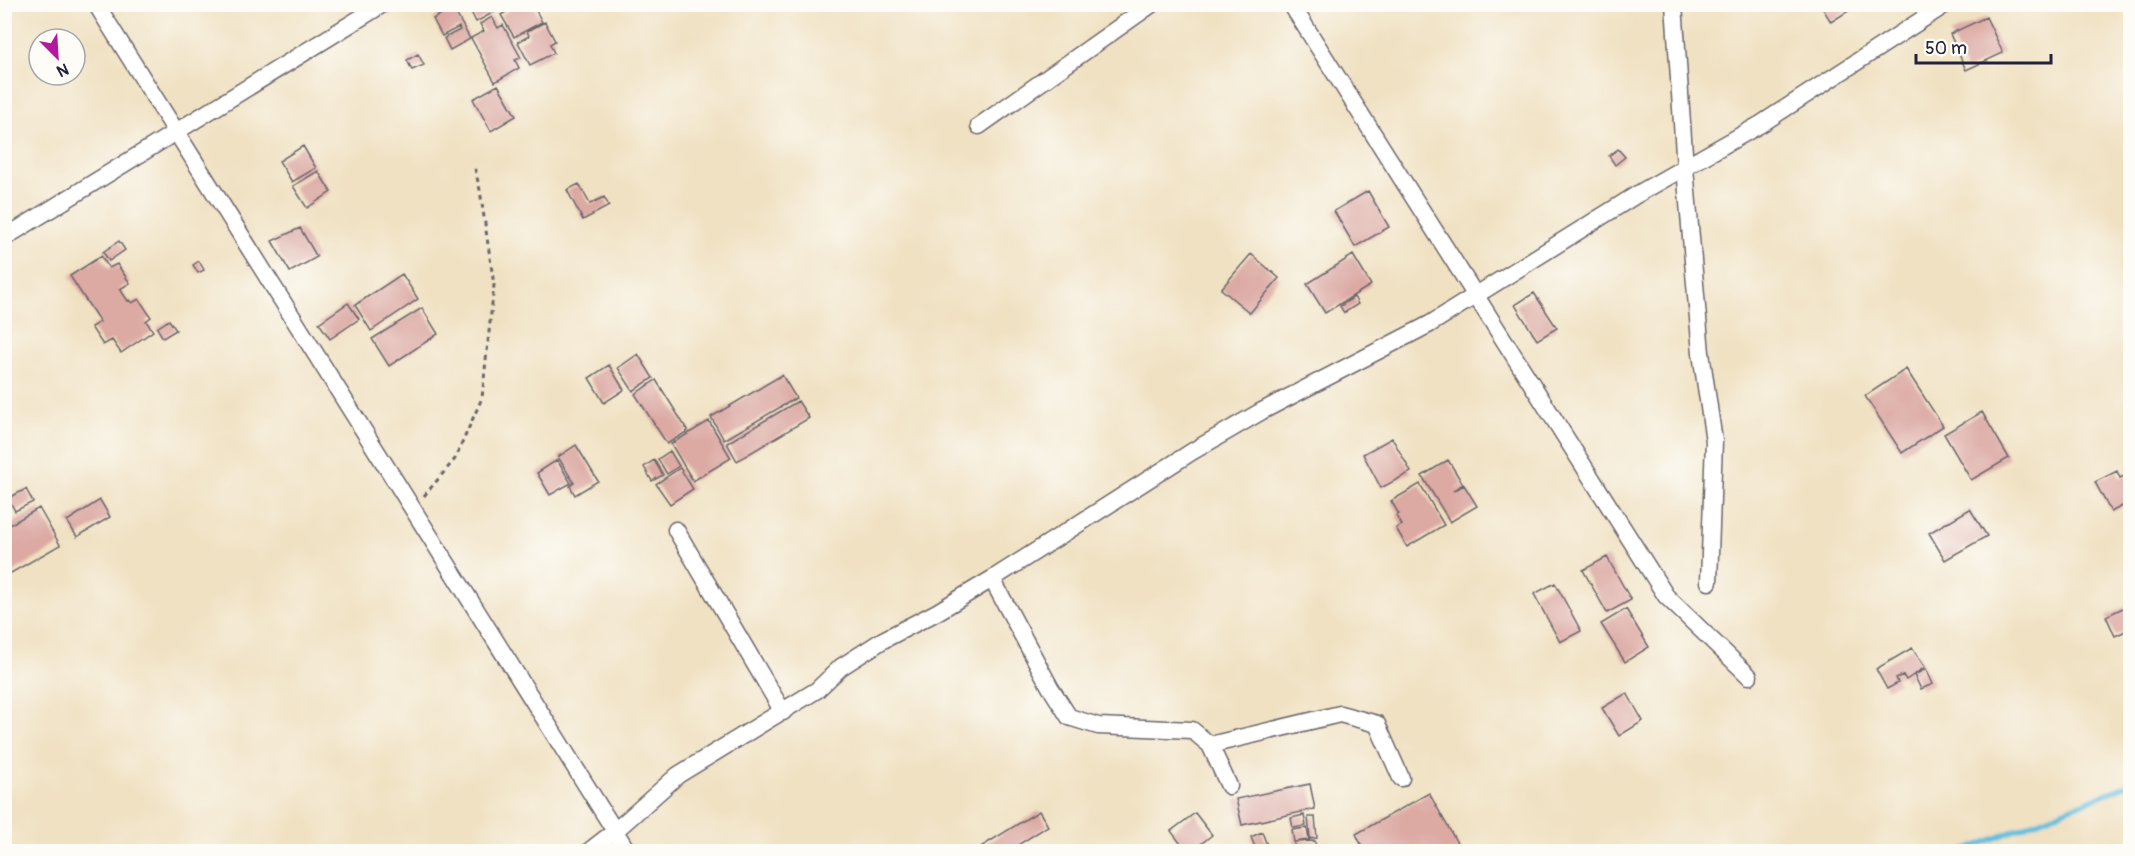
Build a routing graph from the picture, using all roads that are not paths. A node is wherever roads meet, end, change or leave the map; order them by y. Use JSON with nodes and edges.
{"nodes":[{"id":1,"x":96,"y":4,"type":"edge"},
{"id":2,"x":383,"y":4,"type":"edge"},
{"id":3,"x":1152,"y":4,"type":"edge"},
{"id":4,"x":1291,"y":4,"type":"edge"},
{"id":5,"x":1674,"y":4,"type":"edge"},
{"id":6,"x":1946,"y":4,"type":"edge"},
{"id":7,"x":979,"y":126,"type":"dead end"},
{"id":8,"x":176,"y":132,"type":"junction"},
{"id":9,"x":1685,"y":168,"type":"junction"},
{"id":10,"x":4,"y":238,"type":"edge"},
{"id":11,"x":1475,"y":295,"type":"junction"},
{"id":12,"x":676,"y":530,"type":"dead end"},
{"id":13,"x":992,"y":579,"type":"junction"},
{"id":14,"x":1709,"y":582,"type":"dead end"},
{"id":15,"x":1749,"y":676,"type":"dead end"},
{"id":16,"x":783,"y":712,"type":"junction"},
{"id":17,"x":1210,"y":745,"type":"junction"},
{"id":18,"x":1401,"y":778,"type":"dead end"},
{"id":19,"x":1229,"y":786,"type":"dead end"},
{"id":20,"x":615,"y":831,"type":"junction"},
{"id":21,"x":588,"y":852,"type":"edge"},
{"id":22,"x":628,"y":852,"type":"edge"}],
"edges":[{"from":1,"to":8,"type":"street"},
{"from":2,"to":8,"type":"street"},
{"from":3,"to":7,"type":"street"},
{"from":4,"to":11,"type":"street"},
{"from":5,"to":9,"type":"street"},
{"from":6,"to":9,"type":"street"},
{"from":8,"to":10,"type":"street"},
{"from":8,"to":20,"type":"street"},
{"from":9,"to":11,"type":"street"},
{"from":9,"to":14,"type":"street"},
{"from":11,"to":13,"type":"street"},
{"from":11,"to":15,"type":"street"},
{"from":12,"to":16,"type":"street"},
{"from":13,"to":16,"type":"street"},
{"from":13,"to":17,"type":"street"},
{"from":16,"to":20,"type":"street"},
{"from":17,"to":18,"type":"street"},
{"from":17,"to":19,"type":"street"},
{"from":20,"to":21,"type":"street"},
{"from":20,"to":22,"type":"street"}]}
